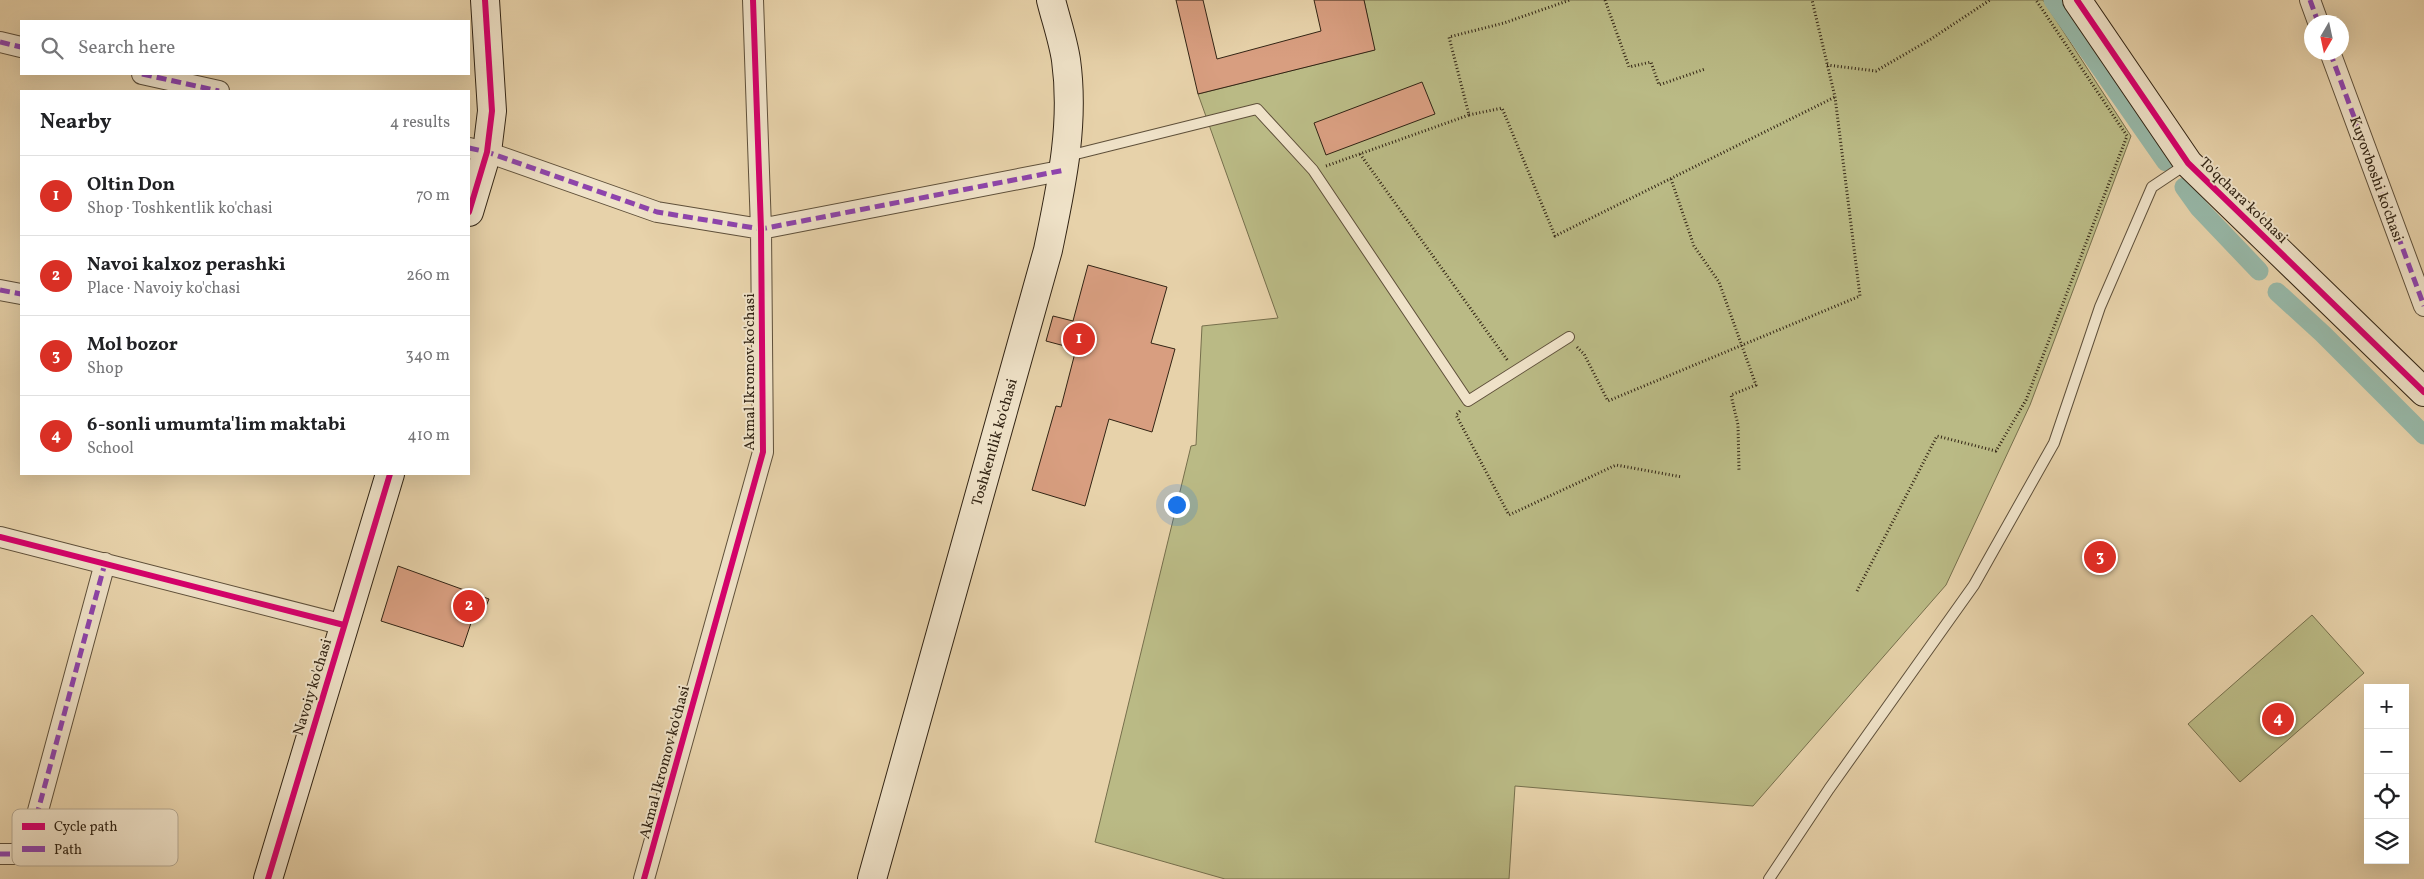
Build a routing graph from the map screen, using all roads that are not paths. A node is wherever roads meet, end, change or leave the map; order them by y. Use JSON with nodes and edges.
{"nodes":[{"id":1,"x":485,"y":0,"type":"edge"},
{"id":2,"x":753,"y":0,"type":"edge"},
{"id":3,"x":1051,"y":0,"type":"edge"},
{"id":4,"x":2077,"y":0,"type":"edge"},
{"id":5,"x":2310,"y":0,"type":"edge"},
{"id":6,"x":2315,"y":15,"type":"edge"},
{"id":7,"x":0,"y":42,"type":"edge"},
{"id":8,"x":20,"y":46,"type":"edge"},
{"id":9,"x":2333,"y":60,"type":"edge"},
{"id":10,"x":147,"y":75,"type":"edge"},
{"id":11,"x":214,"y":90,"type":"edge"},
{"id":12,"x":478,"y":150,"type":"edge"},
{"id":13,"x":2188,"y":162,"type":"junction"},
{"id":14,"x":1066,"y":163,"type":"junction"},
{"id":15,"x":470,"y":205,"type":"edge"},
{"id":16,"x":761,"y":229,"type":"junction"},
{"id":17,"x":0,"y":290,"type":"edge"},
{"id":18,"x":20,"y":294,"type":"edge"},
{"id":19,"x":2424,"y":306,"type":"edge"},
{"id":20,"x":1569,"y":337,"type":"road end"},
{"id":21,"x":2424,"y":392,"type":"edge"},
{"id":22,"x":390,"y":475,"type":"edge"},
{"id":23,"x":0,"y":537,"type":"edge"},
{"id":24,"x":105,"y":562,"type":"junction"},
{"id":25,"x":344,"y":624,"type":"junction"},
{"id":26,"x":38,"y":809,"type":"edge"},
{"id":27,"x":268,"y":879,"type":"edge"},
{"id":28,"x":644,"y":879,"type":"edge"},
{"id":29,"x":872,"y":879,"type":"edge"},
{"id":30,"x":1769,"y":879,"type":"edge"}],
"edges":[{"from":1,"to":12,"type":"street"},
{"from":2,"to":16,"type":"street","name":"Akmal Ikromov ko'chasi"},
{"from":3,"to":14,"type":"street","name":"Toshkentlik ko'chasi"},
{"from":4,"to":13,"type":"street","name":"To'qchara ko'chasi"},
{"from":5,"to":6,"type":"street"},
{"from":7,"to":8,"type":"street"},
{"from":9,"to":19,"type":"street","name":"Kuyovboshi ko'chasi"},
{"from":10,"to":11,"type":"street"},
{"from":12,"to":15,"type":"street"},
{"from":12,"to":16,"type":"street"},
{"from":13,"to":21,"type":"street","name":"To'qchara ko'chasi"},
{"from":13,"to":30,"type":"lane"},
{"from":14,"to":16,"type":"street"},
{"from":14,"to":20,"type":"lane"},
{"from":14,"to":29,"type":"street","name":"Toshkentlik ko'chasi"},
{"from":16,"to":28,"type":"street","name":"Akmal Ikromov ko'chasi"},
{"from":17,"to":18,"type":"street"},
{"from":22,"to":25,"type":"street","name":"Navoiy ko'chasi"},
{"from":23,"to":24,"type":"street"},
{"from":24,"to":25,"type":"street"},
{"from":24,"to":26,"type":"street"},
{"from":25,"to":27,"type":"street","name":"Navoiy ko'chasi"}]}
